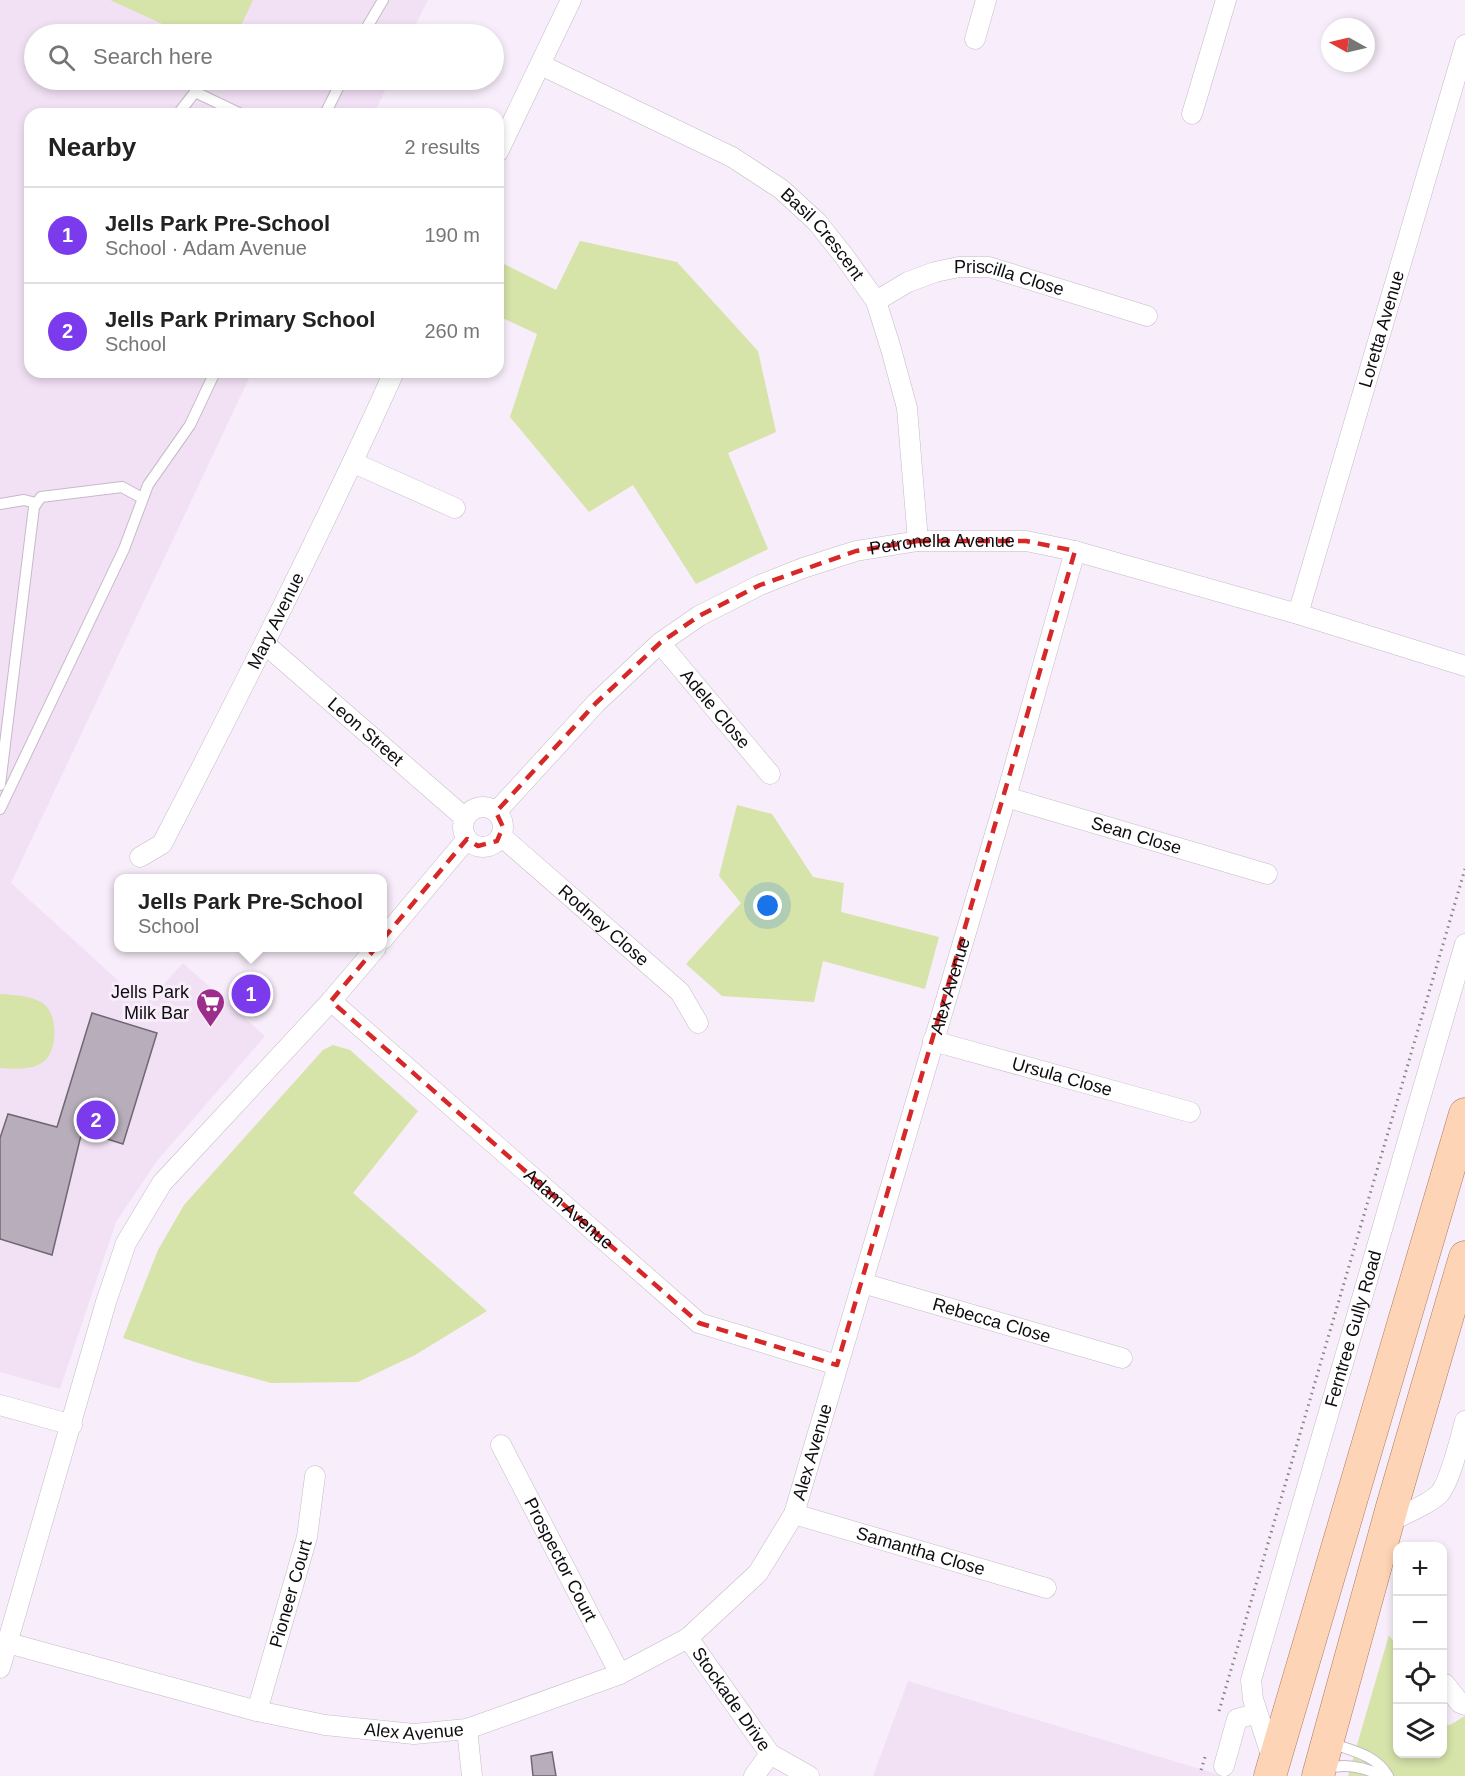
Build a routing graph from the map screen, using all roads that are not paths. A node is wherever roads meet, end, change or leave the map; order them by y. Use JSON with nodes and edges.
{"nodes":[{"id":1,"x":383,"y":0,"type":"edge"},
{"id":2,"x":571,"y":0,"type":"edge"},
{"id":3,"x":986,"y":0,"type":"edge"},
{"id":4,"x":1226,"y":0,"type":"edge"},
{"id":5,"x":369,"y":24,"type":"edge"},
{"id":6,"x":975,"y":39,"type":"dead end"},
{"id":7,"x":1465,"y":45,"type":"edge"},
{"id":8,"x":541,"y":65,"type":"junction"},
{"id":9,"x":337,"y":90,"type":"edge"},
{"id":10,"x":183,"y":108,"type":"edge"},
{"id":11,"x":228,"y":108,"type":"edge"},
{"id":12,"x":328,"y":108,"type":"edge"},
{"id":13,"x":1192,"y":114,"type":"dead end"},
{"id":14,"x":504,"y":140,"type":"edge"},
{"id":15,"x":876,"y":302,"type":"junction"},
{"id":16,"x":1147,"y":315,"type":"dead end"},
{"id":17,"x":212,"y":378,"type":"edge"},
{"id":18,"x":391,"y":378,"type":"edge"},
{"id":19,"x":354,"y":463,"type":"junction"},
{"id":20,"x":142,"y":498,"type":"junction"},
{"id":21,"x":36,"y":503,"type":"junction"},
{"id":22,"x":0,"y":504,"type":"edge"},
{"id":23,"x":455,"y":508,"type":"dead end"},
{"id":24,"x":918,"y":541,"type":"junction"},
{"id":25,"x":1075,"y":551,"type":"junction"},
{"id":26,"x":1298,"y":614,"type":"junction"},
{"id":27,"x":660,"y":643,"type":"junction"},
{"id":28,"x":266,"y":645,"type":"junction"},
{"id":29,"x":1465,"y":666,"type":"edge"},
{"id":30,"x":770,"y":774,"type":"dead end"},
{"id":31,"x":0,"y":785,"type":"edge"},
{"id":32,"x":1006,"y":798,"type":"junction"},
{"id":33,"x":0,"y":809,"type":"edge"},
{"id":34,"x":496,"y":812,"type":"junction"},
{"id":35,"x":465,"y":818,"type":"junction"},
{"id":36,"x":501,"y":836,"type":"junction"},
{"id":37,"x":467,"y":839,"type":"junction"},
{"id":38,"x":140,"y":857,"type":"dead end"},
{"id":39,"x":1267,"y":874,"type":"dead end"},
{"id":40,"x":387,"y":934,"type":"edge"},
{"id":41,"x":1465,"y":944,"type":"edge"},
{"id":42,"x":373,"y":952,"type":"edge"},
{"id":43,"x":331,"y":1001,"type":"junction"},
{"id":44,"x":698,"y":1023,"type":"dead end"},
{"id":45,"x":933,"y":1041,"type":"junction"},
{"id":46,"x":1190,"y":1112,"type":"dead end"},
{"id":47,"x":1465,"y":1114,"type":"edge"},
{"id":48,"x":1465,"y":1257,"type":"edge"},
{"id":49,"x":862,"y":1283,"type":"junction"},
{"id":50,"x":1122,"y":1358,"type":"dead end"},
{"id":51,"x":837,"y":1365,"type":"junction"},
{"id":52,"x":0,"y":1405,"type":"edge"},
{"id":53,"x":1465,"y":1421,"type":"edge"},
{"id":54,"x":72,"y":1425,"type":"junction"},
{"id":55,"x":1462,"y":1444,"type":"edge"},
{"id":56,"x":501,"y":1445,"type":"dead end"},
{"id":57,"x":315,"y":1476,"type":"dead end"},
{"id":58,"x":794,"y":1514,"type":"junction"},
{"id":59,"x":1387,"y":1523,"type":"junction"},
{"id":60,"x":1046,"y":1588,"type":"dead end"},
{"id":61,"x":688,"y":1638,"type":"junction"},
{"id":62,"x":8,"y":1643,"type":"junction"},
{"id":63,"x":0,"y":1668,"type":"edge"},
{"id":64,"x":620,"y":1674,"type":"junction"},
{"id":65,"x":1447,"y":1687,"type":"edge"},
{"id":66,"x":1465,"y":1705,"type":"edge"},
{"id":67,"x":257,"y":1711,"type":"junction"},
{"id":68,"x":1257,"y":1713,"type":"junction"},
{"id":69,"x":467,"y":1729,"type":"junction"},
{"id":70,"x":770,"y":1754,"type":"junction"},
{"id":71,"x":1224,"y":1766,"type":"dead end"},
{"id":72,"x":1301,"y":1767,"type":"edge"},
{"id":73,"x":472,"y":1776,"type":"edge"},
{"id":74,"x":754,"y":1776,"type":"edge"},
{"id":75,"x":808,"y":1776,"type":"edge"},
{"id":76,"x":1382,"y":1776,"type":"edge"},
{"id":77,"x":1388,"y":1776,"type":"edge"}],
"edges":[{"from":1,"to":5,"type":"lane"},
{"from":2,"to":8,"type":"street"},
{"from":3,"to":6,"type":"street"},
{"from":4,"to":13,"type":"street"},
{"from":7,"to":26,"type":"street","name":"Loretta Avenue"},
{"from":8,"to":14,"type":"street"},
{"from":8,"to":15,"type":"street","name":"Basil Crescent"},
{"from":9,"to":12,"type":"lane"},
{"from":10,"to":11,"type":"lane"},
{"from":15,"to":16,"type":"street","name":"Priscilla Close"},
{"from":15,"to":24,"type":"street","name":"Basil Crescent"},
{"from":17,"to":20,"type":"lane"},
{"from":18,"to":19,"type":"street","name":"Mary Avenue"},
{"from":19,"to":23,"type":"street"},
{"from":19,"to":28,"type":"street","name":"Mary Avenue"},
{"from":20,"to":21,"type":"lane"},
{"from":20,"to":33,"type":"lane"},
{"from":21,"to":22,"type":"lane"},
{"from":21,"to":31,"type":"lane"},
{"from":24,"to":25,"type":"street","name":"Petronella Avenue"},
{"from":24,"to":27,"type":"street","name":"Petronella Avenue"},
{"from":25,"to":26,"type":"street","name":"Petronella Avenue"},
{"from":25,"to":32,"type":"street","name":"Alex Avenue"},
{"from":26,"to":29,"type":"street","name":"Petronella Avenue"},
{"from":27,"to":30,"type":"street","name":"Adele Close"},
{"from":27,"to":34,"type":"street","name":"Petronella Avenue"},
{"from":28,"to":35,"type":"street","name":"Leon Street"},
{"from":28,"to":38,"type":"street","name":"Mary Avenue"},
{"from":32,"to":39,"type":"street","name":"Sean Close"},
{"from":32,"to":45,"type":"street","name":"Alex Avenue"},
{"from":34,"to":35,"type":"street"},
{"from":34,"to":36,"type":"street"},
{"from":35,"to":37,"type":"street"},
{"from":36,"to":37,"type":"street"},
{"from":36,"to":44,"type":"street","name":"Rodney Close"},
{"from":37,"to":40,"type":"street"},
{"from":41,"to":68,"type":"street","name":"Ferntree Gully Road"},
{"from":42,"to":43,"type":"street"},
{"from":43,"to":51,"type":"street","name":"Adam Avenue"},
{"from":43,"to":54,"type":"street"},
{"from":45,"to":46,"type":"street","name":"Ursula Close"},
{"from":45,"to":49,"type":"street","name":"Alex Avenue"},
{"from":47,"to":72,"type":"main road"},
{"from":48,"to":59,"type":"main road"},
{"from":49,"to":50,"type":"street","name":"Rebecca Close"},
{"from":49,"to":51,"type":"street","name":"Alex Avenue"},
{"from":51,"to":58,"type":"street","name":"Alex Avenue"},
{"from":52,"to":54,"type":"street"},
{"from":53,"to":55,"type":"street"},
{"from":54,"to":62,"type":"street"},
{"from":55,"to":59,"type":"street"},
{"from":56,"to":64,"type":"street","name":"Prospector Court"},
{"from":57,"to":67,"type":"street","name":"Pioneer Court"},
{"from":58,"to":60,"type":"street","name":"Samantha Close"},
{"from":58,"to":61,"type":"street","name":"Alex Avenue"},
{"from":59,"to":72,"type":"main road"},
{"from":61,"to":64,"type":"street","name":"Alex Avenue"},
{"from":61,"to":70,"type":"street","name":"Stockade Drive"},
{"from":62,"to":63,"type":"street"},
{"from":62,"to":67,"type":"street","name":"Alex Avenue"},
{"from":64,"to":69,"type":"street","name":"Alex Avenue"},
{"from":65,"to":66,"type":"street"},
{"from":67,"to":69,"type":"street","name":"Alex Avenue"},
{"from":68,"to":71,"type":"street"},
{"from":68,"to":72,"type":"street","name":"Ferntree Gully Road"},
{"from":69,"to":73,"type":"street"},
{"from":70,"to":74,"type":"street"},
{"from":70,"to":75,"type":"street","name":"Stockade Drive"},
{"from":72,"to":76,"type":"lane"},
{"from":72,"to":77,"type":"lane"}]}
